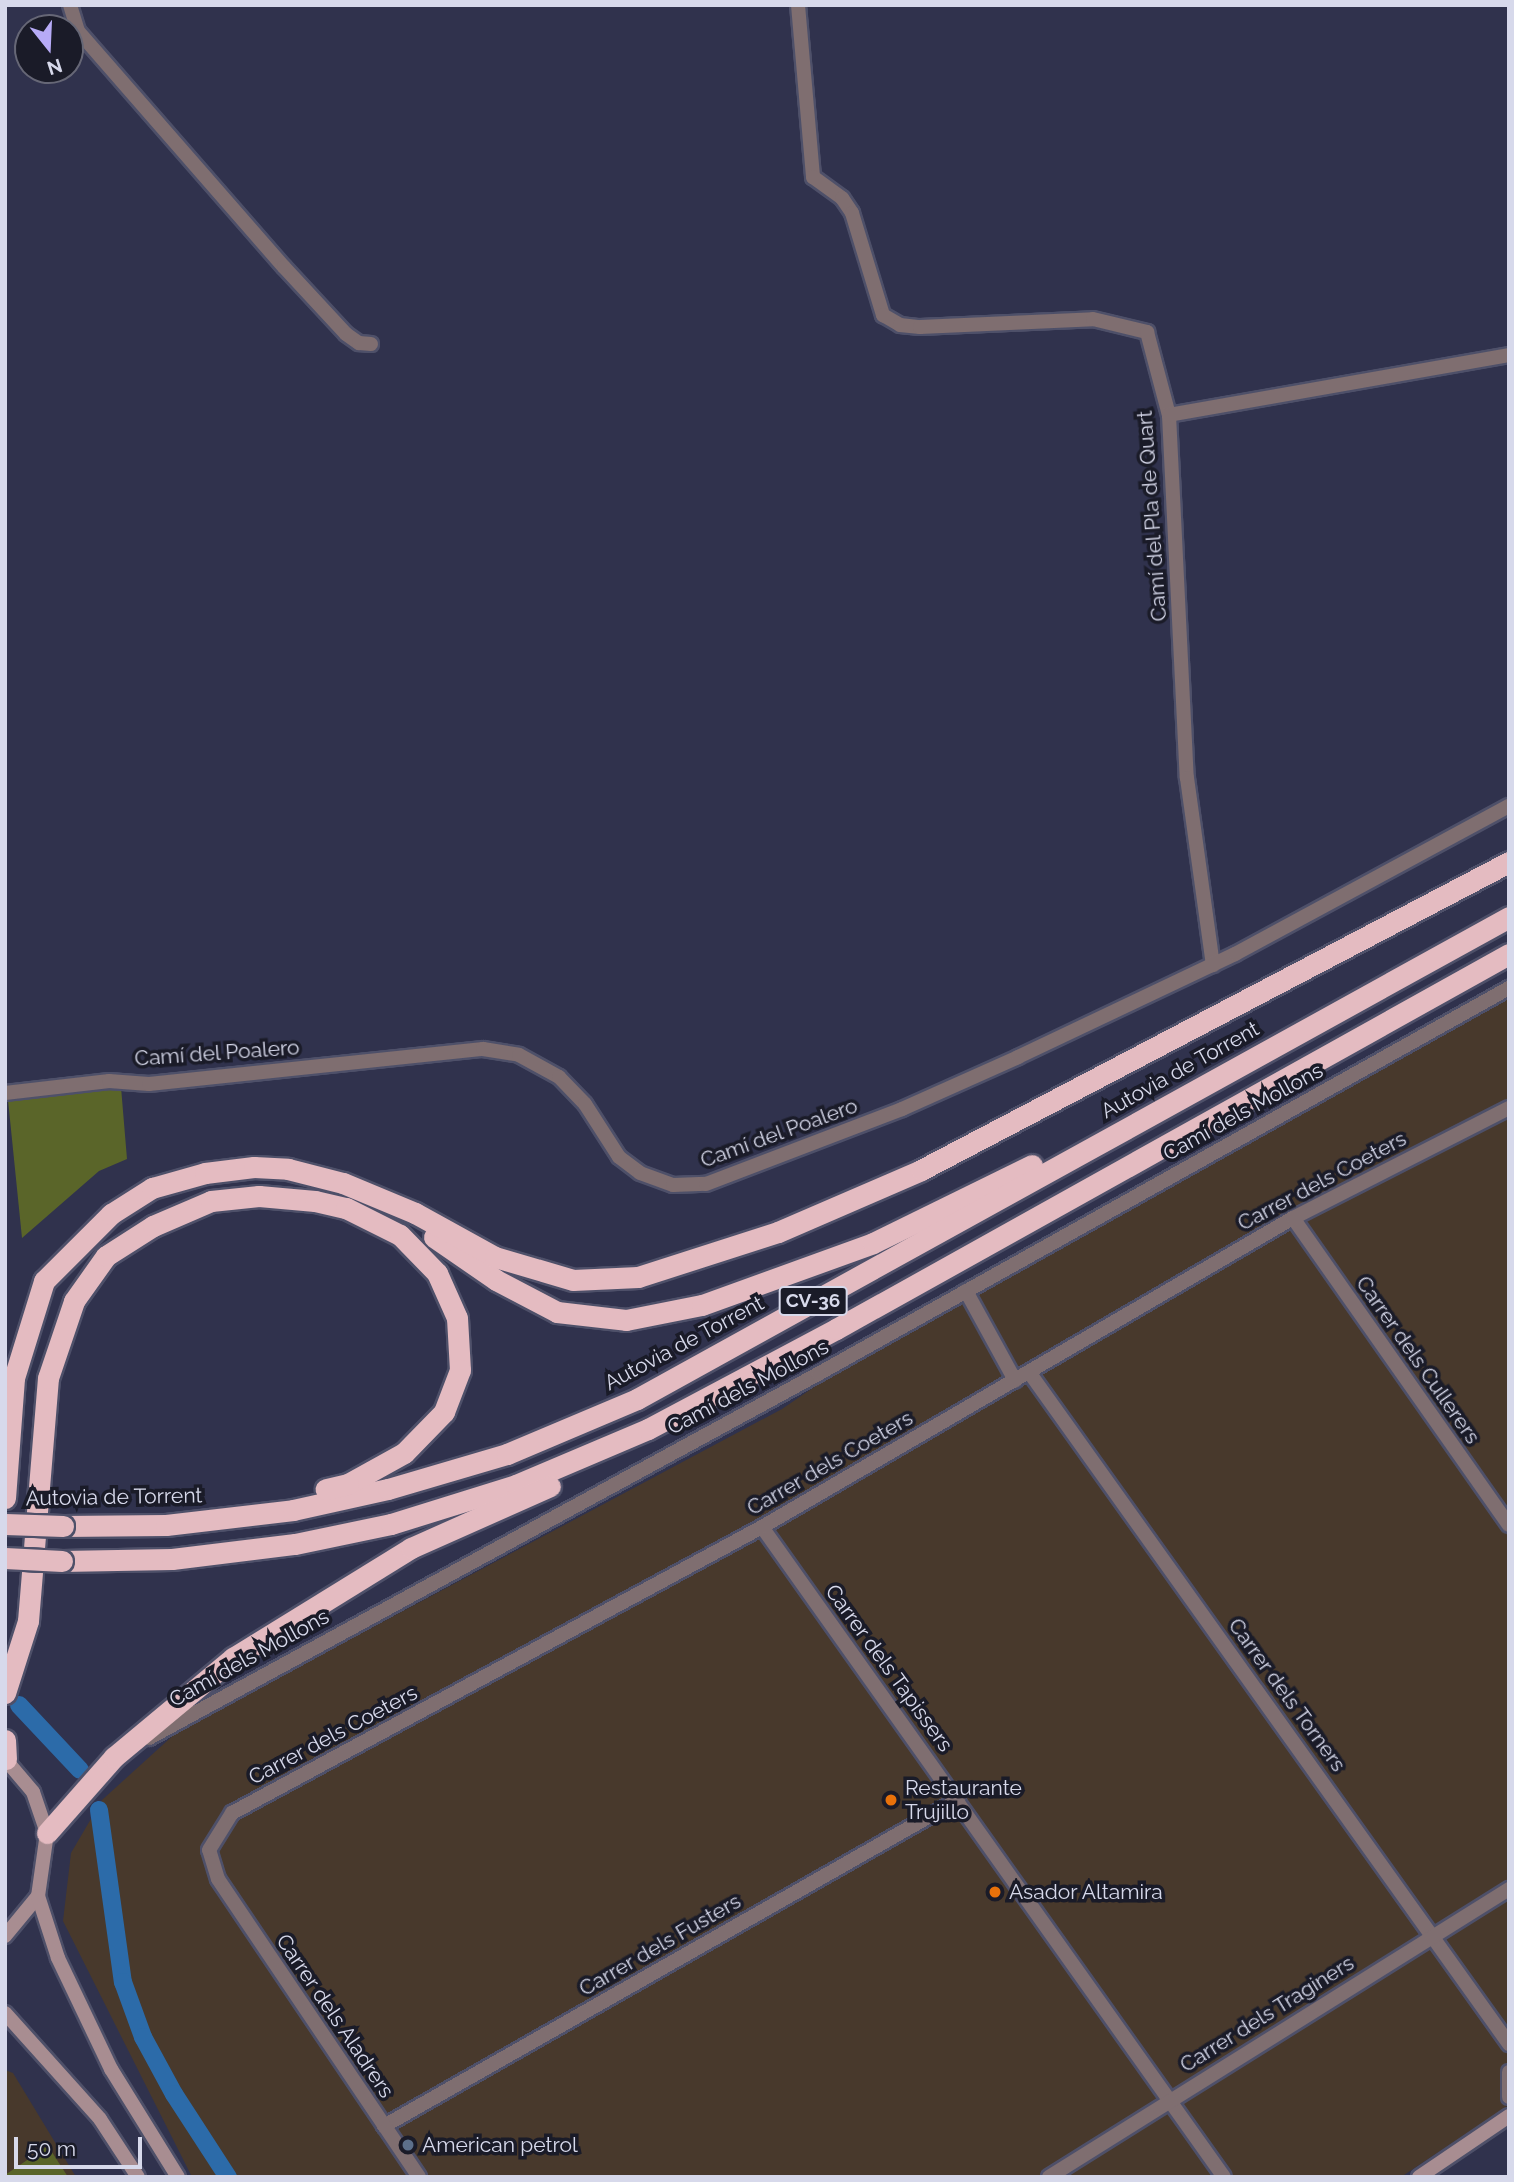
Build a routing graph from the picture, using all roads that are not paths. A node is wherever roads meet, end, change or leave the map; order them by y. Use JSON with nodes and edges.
{"nodes":[{"id":1,"x":70,"y":5,"type":"edge"},
{"id":2,"x":798,"y":5,"type":"edge"},
{"id":3,"x":371,"y":344,"type":"dead end"},
{"id":4,"x":1509,"y":355,"type":"edge"},
{"id":5,"x":1170,"y":415,"type":"junction"},
{"id":6,"x":1509,"y":806,"type":"edge"},
{"id":7,"x":1509,"y":862,"type":"edge"},
{"id":8,"x":1509,"y":917,"type":"edge"},
{"id":9,"x":1509,"y":954,"type":"edge"},
{"id":10,"x":1213,"y":965,"type":"junction"},
{"id":11,"x":1509,"y":988,"type":"edge"},
{"id":12,"x":1257,"y":1056,"type":"junction"},
{"id":13,"x":5,"y":1093,"type":"edge"},
{"id":14,"x":1509,"y":1108,"type":"edge"},
{"id":15,"x":343,"y":1183,"type":"junction"},
{"id":16,"x":1293,"y":1218,"type":"junction"},
{"id":17,"x":966,"y":1291,"type":"junction"},
{"id":18,"x":836,"y":1329,"type":"junction"},
{"id":19,"x":1029,"y":1372,"type":"junction"},
{"id":20,"x":1015,"y":1380,"type":"junction"},
{"id":21,"x":5,"y":1498,"type":"edge"},
{"id":22,"x":5,"y":1511,"type":"edge"},
{"id":23,"x":63,"y":1520,"type":"junction"},
{"id":24,"x":5,"y":1524,"type":"edge"},
{"id":25,"x":1509,"y":1525,"type":"edge"},
{"id":26,"x":762,"y":1527,"type":"junction"},
{"id":27,"x":5,"y":1558,"type":"edge"},
{"id":28,"x":5,"y":1693,"type":"edge"},
{"id":29,"x":5,"y":1740,"type":"edge"},
{"id":30,"x":114,"y":1757,"type":"junction"},
{"id":31,"x":6,"y":1759,"type":"edge"},
{"id":32,"x":958,"y":1800,"type":"junction"},
{"id":33,"x":47,"y":1833,"type":"junction"},
{"id":34,"x":218,"y":1879,"type":"joint"},
{"id":35,"x":1509,"y":1889,"type":"edge"},
{"id":36,"x":38,"y":1896,"type":"junction"},
{"id":37,"x":1433,"y":1934,"type":"junction"},
{"id":38,"x":5,"y":1936,"type":"edge"},
{"id":39,"x":5,"y":2013,"type":"edge"},
{"id":40,"x":1509,"y":2044,"type":"edge"},
{"id":41,"x":1509,"y":2072,"type":"edge"},
{"id":42,"x":1509,"y":2097,"type":"edge"},
{"id":43,"x":1170,"y":2100,"type":"junction"},
{"id":44,"x":1509,"y":2116,"type":"edge"},
{"id":45,"x":383,"y":2126,"type":"junction"},
{"id":46,"x":138,"y":2177,"type":"edge"},
{"id":47,"x":178,"y":2177,"type":"edge"},
{"id":48,"x":419,"y":2177,"type":"edge"},
{"id":49,"x":1049,"y":2177,"type":"edge"},
{"id":50,"x":1224,"y":2177,"type":"edge"},
{"id":51,"x":1419,"y":2177,"type":"edge"}],
"edges":[{"from":1,"to":3,"type":"street"},
{"from":2,"to":5,"type":"street","name":"Camí del Pla de Quart"},
{"from":4,"to":5,"type":"street"},
{"from":5,"to":10,"type":"street","name":"Camí del Pla de Quart"},
{"from":6,"to":10,"type":"street","name":"Camí del Poalero"},
{"from":7,"to":15,"type":"highway"},
{"from":8,"to":12,"type":"highway","name":"Autovia de Torrent","number":"CV-36"},
{"from":9,"to":18,"type":"highway","number":"CV-36"},
{"from":10,"to":13,"type":"street","name":"Camí del Poalero"},
{"from":11,"to":17,"type":"street","name":"Camí dels Mollons"},
{"from":12,"to":15,"type":"highway"},
{"from":12,"to":23,"type":"highway","name":"Autovia de Torrent","number":"CV-36"},
{"from":14,"to":16,"type":"street","name":"Carrer dels Coeters"},
{"from":15,"to":21,"type":"highway"},
{"from":16,"to":19,"type":"street","name":"Carrer dels Coeters"},
{"from":16,"to":25,"type":"street","name":"Carrer dels Cullerers"},
{"from":17,"to":20,"type":"street"},
{"from":17,"to":30,"type":"street","name":"Camí dels Mollons"},
{"from":18,"to":27,"type":"highway","number":"CV-36","bridge":true},
{"from":18,"to":30,"type":"highway"},
{"from":19,"to":20,"type":"street","name":"Carrer dels Coeters"},
{"from":19,"to":37,"type":"street","name":"Carrer dels Torners"},
{"from":20,"to":26,"type":"street","name":"Carrer dels Coeters"},
{"from":22,"to":23,"type":"highway"},
{"from":23,"to":24,"type":"highway","name":"Autovia de Torrent","number":"CV-36","bridge":true},
{"from":23,"to":28,"type":"highway"},
{"from":26,"to":32,"type":"street","name":"Carrer dels Tapissers"},
{"from":26,"to":34,"type":"street","name":"Carrer dels Coeters"},
{"from":29,"to":31,"type":"highway"},
{"from":30,"to":33,"type":"highway"},
{"from":31,"to":33,"type":"main road"},
{"from":32,"to":43,"type":"street","name":"Carrer dels Tapissers"},
{"from":32,"to":45,"type":"street","name":"Carrer dels Fusters"},
{"from":33,"to":36,"type":"main road"},
{"from":34,"to":45,"type":"street","name":"Carrer dels Aladrers"},
{"from":35,"to":37,"type":"street","name":"Carrer dels Traginers"},
{"from":36,"to":38,"type":"main road"},
{"from":36,"to":47,"type":"main road"},
{"from":37,"to":40,"type":"street","name":"Carrer dels Torners"},
{"from":37,"to":43,"type":"street","name":"Carrer dels Traginers"},
{"from":39,"to":46,"type":"main road"},
{"from":41,"to":42,"type":"street"},
{"from":43,"to":49,"type":"street","name":"Carrer dels Traginers"},
{"from":43,"to":50,"type":"street","name":"Carrer dels Tapissers"},
{"from":44,"to":51,"type":"main road"},
{"from":45,"to":48,"type":"street","name":"Carrer dels Aladrers"}]}
